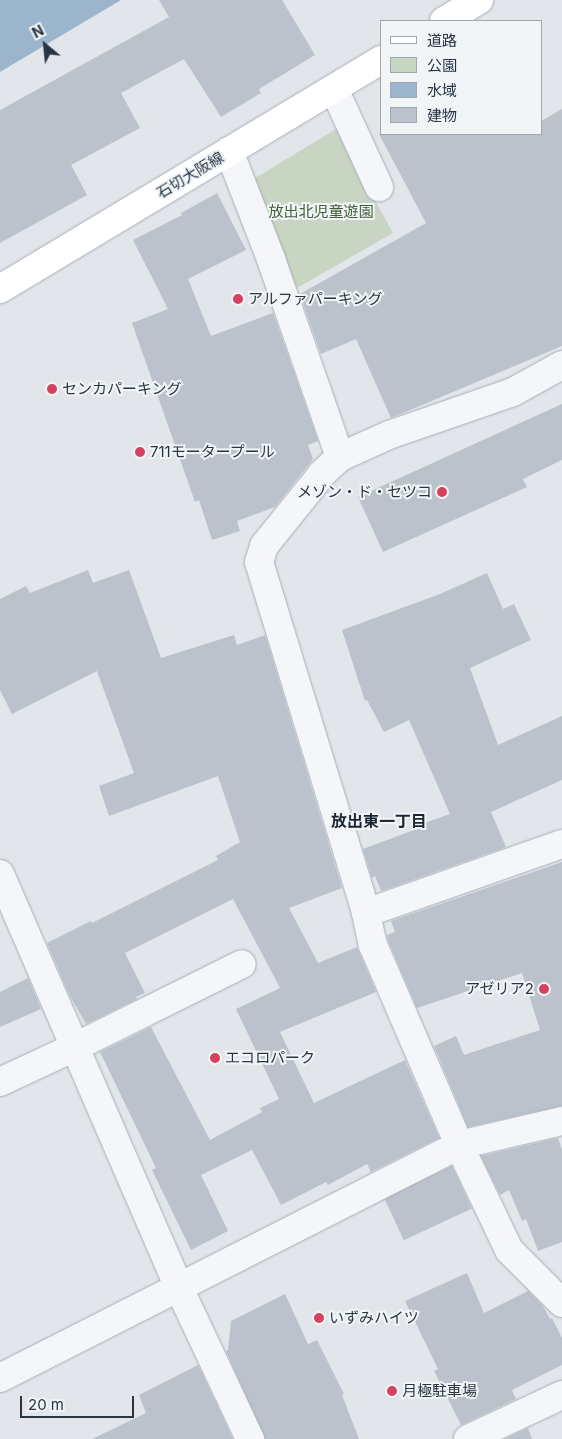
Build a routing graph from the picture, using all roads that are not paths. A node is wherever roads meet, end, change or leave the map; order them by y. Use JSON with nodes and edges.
{"nodes":[{"id":1,"x":479,"y":0,"type":"edge"},
{"id":2,"x":446,"y":20,"type":"edge"},
{"id":3,"x":380,"y":61,"type":"edge"},
{"id":4,"x":334,"y":89,"type":"junction"},
{"id":5,"x":229,"y":151,"type":"junction"},
{"id":6,"x":379,"y":187,"type":"dead end"},
{"id":7,"x":0,"y":289,"type":"edge"},
{"id":8,"x":562,"y":365,"type":"edge"},
{"id":9,"x":340,"y":457,"type":"junction"},
{"id":10,"x":562,"y":844,"type":"edge"},
{"id":11,"x":0,"y":874,"type":"edge"},
{"id":12,"x":366,"y":913,"type":"junction"},
{"id":13,"x":242,"y":964,"type":"dead end"},
{"id":14,"x":75,"y":1047,"type":"junction"},
{"id":15,"x":0,"y":1082,"type":"edge"},
{"id":16,"x":562,"y":1121,"type":"edge"},
{"id":17,"x":459,"y":1146,"type":"junction"},
{"id":18,"x":179,"y":1288,"type":"junction"},
{"id":19,"x":562,"y":1302,"type":"edge"},
{"id":20,"x":0,"y":1378,"type":"edge"},
{"id":21,"x":562,"y":1395,"type":"edge"},
{"id":22,"x":250,"y":1439,"type":"edge"},
{"id":23,"x":468,"y":1439,"type":"edge"}],
"edges":[{"from":1,"to":2,"type":"main road"},
{"from":3,"to":4,"type":"main road","name":"石切大阪線"},
{"from":4,"to":5,"type":"main road","name":"石切大阪線"},
{"from":4,"to":6,"type":"street"},
{"from":5,"to":7,"type":"main road","name":"石切大阪線"},
{"from":5,"to":9,"type":"street"},
{"from":8,"to":9,"type":"street"},
{"from":9,"to":12,"type":"street"},
{"from":10,"to":12,"type":"street"},
{"from":11,"to":14,"type":"street"},
{"from":12,"to":17,"type":"street"},
{"from":13,"to":14,"type":"street"},
{"from":14,"to":15,"type":"street"},
{"from":14,"to":18,"type":"street"},
{"from":16,"to":17,"type":"street"},
{"from":17,"to":18,"type":"street"},
{"from":17,"to":19,"type":"street"},
{"from":18,"to":20,"type":"street"},
{"from":18,"to":22,"type":"street"},
{"from":21,"to":23,"type":"street"}]}
